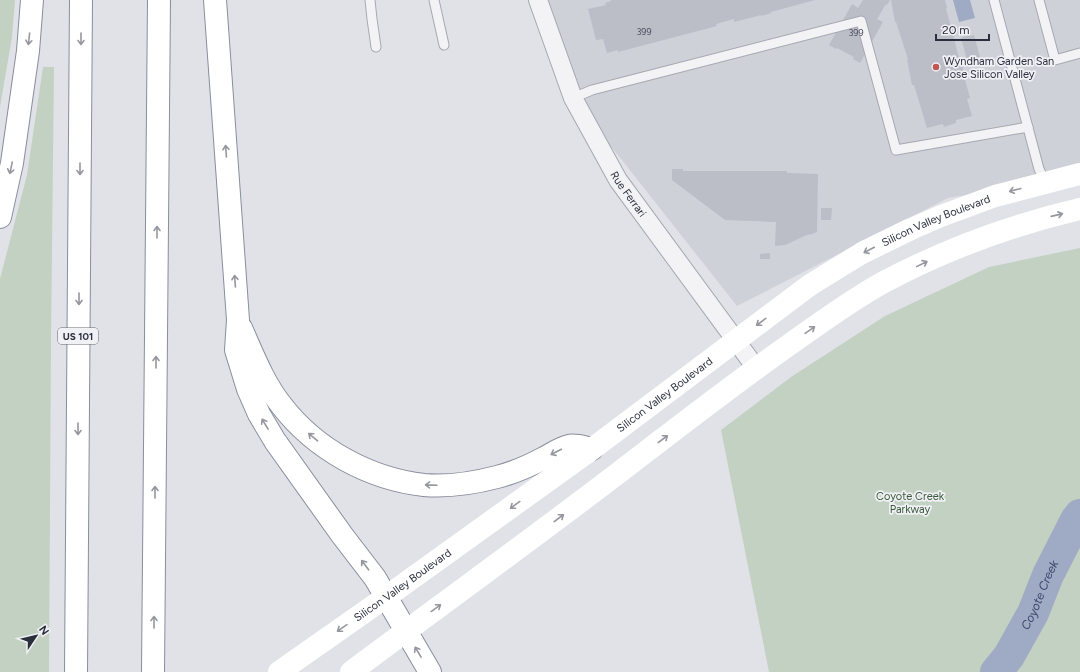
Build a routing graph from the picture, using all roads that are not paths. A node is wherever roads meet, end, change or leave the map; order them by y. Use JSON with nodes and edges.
{"nodes":[{"id":1,"x":32,"y":0,"type":"edge"},
{"id":2,"x":81,"y":0,"type":"edge"},
{"id":3,"x":159,"y":0,"type":"edge"},
{"id":4,"x":215,"y":0,"type":"edge"},
{"id":5,"x":370,"y":0,"type":"edge"},
{"id":6,"x":434,"y":0,"type":"edge"},
{"id":7,"x":538,"y":0,"type":"edge"},
{"id":8,"x":994,"y":0,"type":"edge"},
{"id":9,"x":1039,"y":0,"type":"edge"},
{"id":10,"x":444,"y":45,"type":"dead end"},
{"id":11,"x":376,"y":47,"type":"dead end"},
{"id":12,"x":1080,"y":53,"type":"edge"},
{"id":13,"x":573,"y":98,"type":"junction"},
{"id":14,"x":1028,"y":127,"type":"junction"},
{"id":15,"x":1080,"y":174,"type":"edge"},
{"id":16,"x":1045,"y":182,"type":"junction"},
{"id":17,"x":1080,"y":209,"type":"edge"},
{"id":18,"x":0,"y":217,"type":"edge"},
{"id":19,"x":238,"y":320,"type":"junction"},
{"id":20,"x":735,"y":341,"type":"junction"},
{"id":21,"x":756,"y":368,"type":"junction"},
{"id":22,"x":592,"y":449,"type":"junction"},
{"id":23,"x":386,"y":597,"type":"junction"},
{"id":24,"x":405,"y":632,"type":"junction"},
{"id":25,"x":158,"y":668,"type":"edge"},
{"id":26,"x":76,"y":672,"type":"edge"},
{"id":27,"x":279,"y":672,"type":"edge"},
{"id":28,"x":351,"y":672,"type":"edge"},
{"id":29,"x":430,"y":672,"type":"edge"}],
"edges":[{"from":1,"to":18,"type":"main road","one_way":true},
{"from":2,"to":26,"type":"main road","number":"US 101","one_way":true},
{"from":25,"to":3,"type":"main road","one_way":true},
{"from":19,"to":4,"type":"main road","one_way":true},
{"from":5,"to":11,"type":"lane"},
{"from":6,"to":10,"type":"lane"},
{"from":7,"to":13,"type":"street","name":"Rue Ferrari"},
{"from":8,"to":14,"type":"lane"},
{"from":9,"to":12,"type":"lane"},
{"from":13,"to":14,"type":"lane"},
{"from":13,"to":20,"type":"street","name":"Rue Ferrari"},
{"from":14,"to":16,"type":"lane"},
{"from":15,"to":16,"type":"main road","name":"Silicon Valley Boulevard"},
{"from":16,"to":20,"type":"main road","name":"Silicon Valley Boulevard","one_way":true},
{"from":21,"to":17,"type":"main road","one_way":true},
{"from":22,"to":19,"type":"main road","one_way":true},
{"from":23,"to":19,"type":"main road","one_way":true},
{"from":20,"to":21,"type":"street","name":"Rue Ferrari"},
{"from":20,"to":22,"type":"main road","name":"Silicon Valley Boulevard"},
{"from":24,"to":21,"type":"main road","one_way":true},
{"from":22,"to":23,"type":"main road","name":"Silicon Valley Boulevard","one_way":true},
{"from":23,"to":24,"type":"main road"},
{"from":23,"to":27,"type":"main road","name":"Silicon Valley Boulevard","one_way":true},
{"from":24,"to":28,"type":"main road"},
{"from":29,"to":24,"type":"main road","one_way":true}]}
